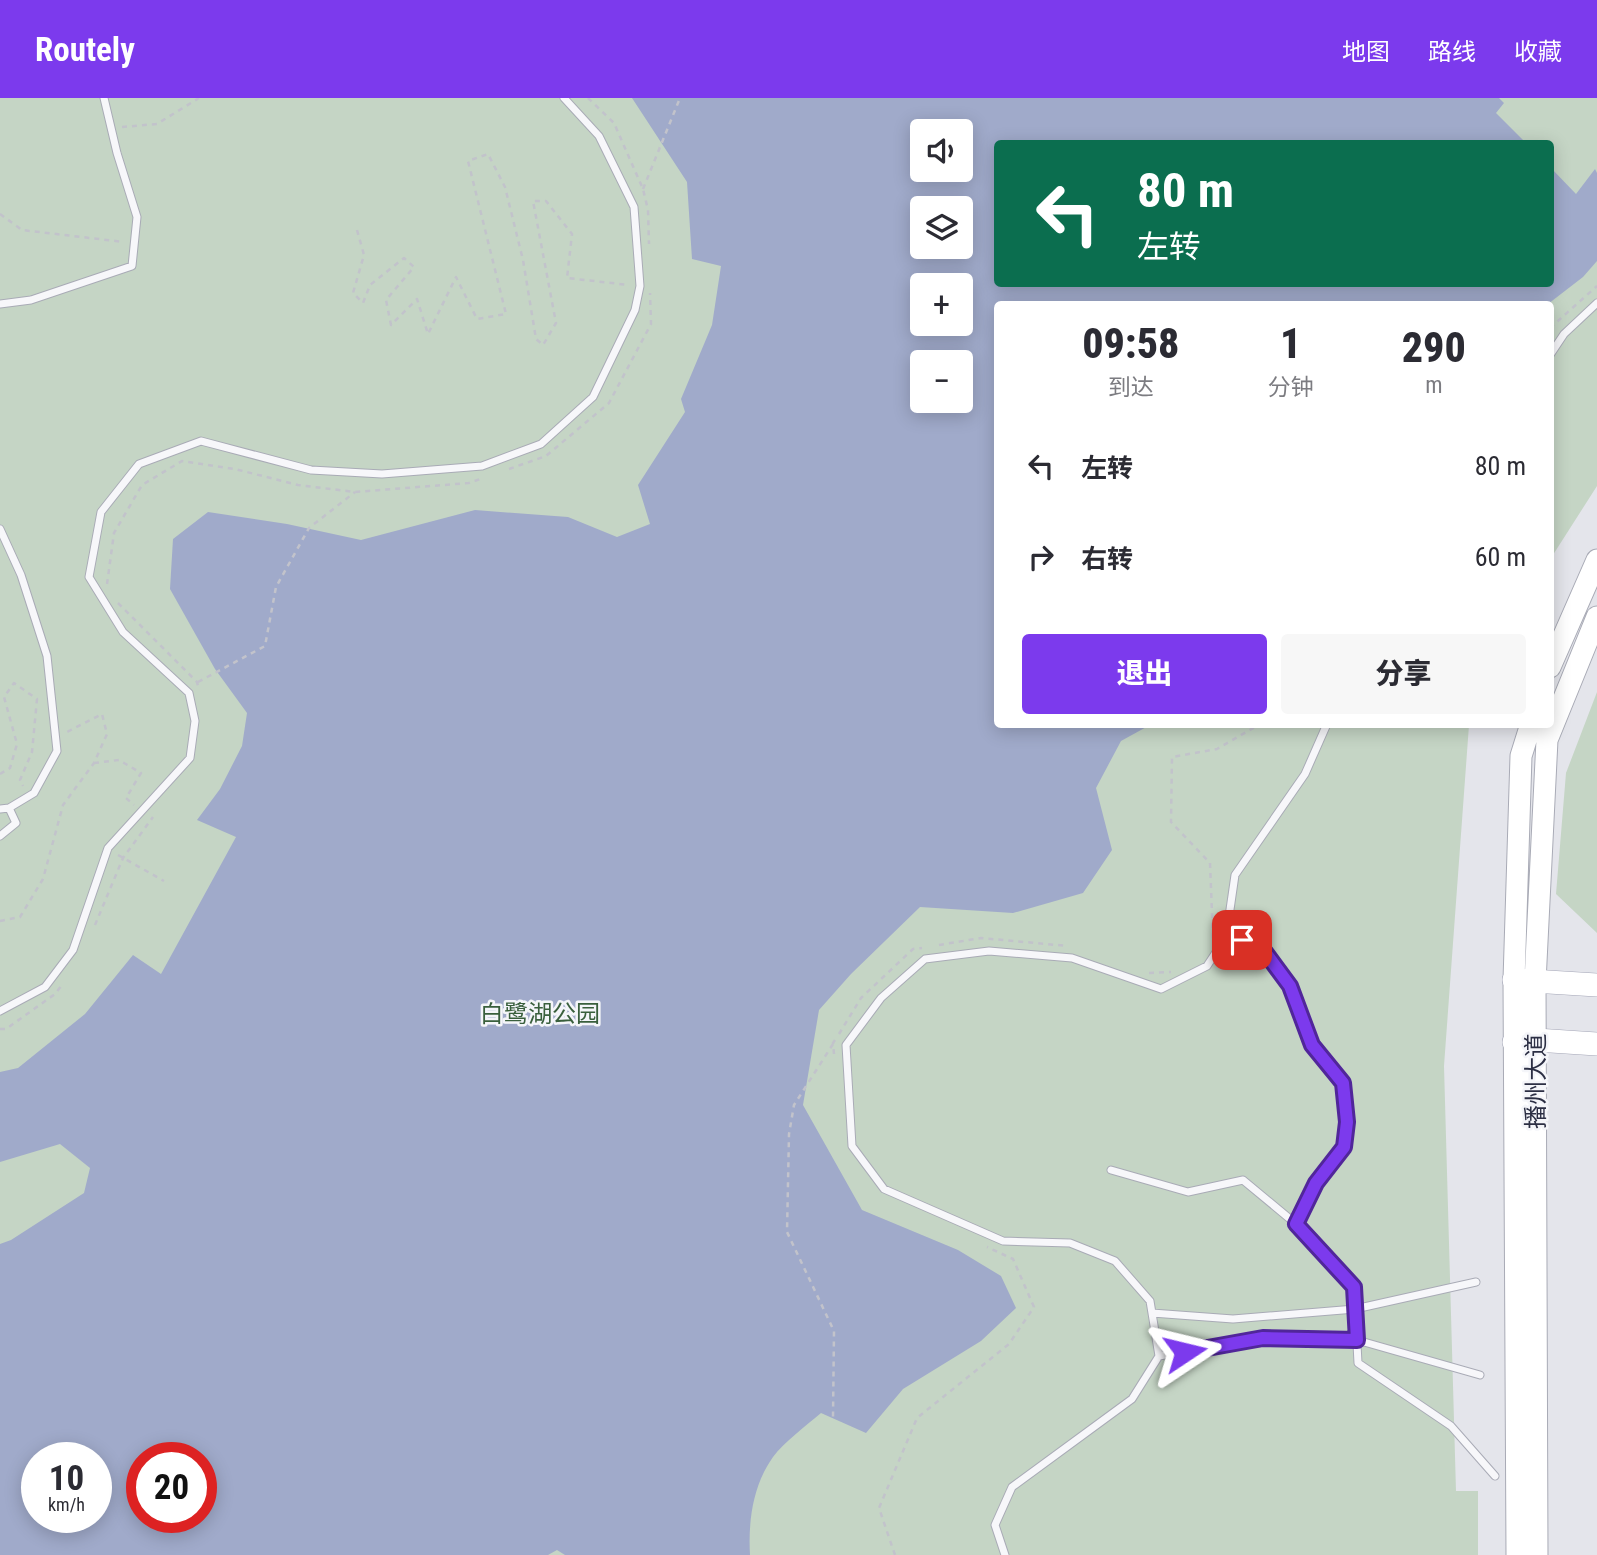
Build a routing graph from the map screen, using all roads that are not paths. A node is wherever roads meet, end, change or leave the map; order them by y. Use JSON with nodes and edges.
{"nodes":[{"id":1,"x":104,"y":98,"type":"edge"},
{"id":2,"x":564,"y":98,"type":"edge"},
{"id":3,"x":1597,"y":303,"type":"edge"},
{"id":4,"x":0,"y":304,"type":"edge"},
{"id":5,"x":1554,"y":349,"type":"edge"},
{"id":6,"x":0,"y":529,"type":"edge"},
{"id":7,"x":1597,"y":560,"type":"edge"},
{"id":8,"x":1597,"y":617,"type":"edge"},
{"id":9,"x":1554,"y":658,"type":"edge"},
{"id":10,"x":1554,"y":723,"type":"edge"},
{"id":11,"x":1325,"y":728,"type":"edge"},
{"id":12,"x":1530,"y":728,"type":"edge"},
{"id":13,"x":1552,"y":728,"type":"edge"},
{"id":14,"x":9,"y":808,"type":"junction"},
{"id":15,"x":0,"y":809,"type":"edge"},
{"id":16,"x":0,"y":836,"type":"edge"},
{"id":17,"x":1226,"y":937,"type":"junction"},
{"id":18,"x":1524,"y":981,"type":"junction"},
{"id":19,"x":1597,"y":985,"type":"edge"},
{"id":20,"x":0,"y":1011,"type":"edge"},
{"id":21,"x":1525,"y":1041,"type":"junction"},
{"id":22,"x":1597,"y":1044,"type":"edge"},
{"id":23,"x":1111,"y":1170,"type":"dead end"},
{"id":24,"x":1296,"y":1224,"type":"junction"},
{"id":25,"x":1476,"y":1282,"type":"dead end"},
{"id":26,"x":1355,"y":1309,"type":"junction"},
{"id":27,"x":1152,"y":1313,"type":"junction"},
{"id":28,"x":1357,"y":1340,"type":"junction"},
{"id":29,"x":1159,"y":1356,"type":"junction"},
{"id":30,"x":1480,"y":1375,"type":"dead end"},
{"id":31,"x":1495,"y":1476,"type":"dead end"},
{"id":32,"x":1005,"y":1555,"type":"edge"},
{"id":33,"x":1517,"y":1555,"type":"edge"},
{"id":34,"x":1537,"y":1555,"type":"edge"}],
"edges":[{"from":1,"to":4,"type":"lane"},
{"from":2,"to":20,"type":"lane"},
{"from":3,"to":5,"type":"lane"},
{"from":6,"to":14,"type":"lane"},
{"from":7,"to":9,"type":"main road"},
{"from":8,"to":10,"type":"main road","name":"播州大道"},
{"from":11,"to":17,"type":"lane"},
{"from":12,"to":18,"type":"main road","name":"播州大道"},
{"from":13,"to":18,"type":"main road","name":"播州大道"},
{"from":14,"to":15,"type":"lane"},
{"from":14,"to":16,"type":"lane"},
{"from":17,"to":24,"type":"lane"},
{"from":17,"to":27,"type":"lane"},
{"from":18,"to":19,"type":"main road"},
{"from":18,"to":21,"type":"main road","name":"播州大道"},
{"from":21,"to":22,"type":"main road"},
{"from":21,"to":33,"type":"main road","name":"播州大道"},
{"from":21,"to":34,"type":"main road","name":"播州大道"},
{"from":23,"to":24,"type":"lane"},
{"from":24,"to":26,"type":"lane"},
{"from":25,"to":26,"type":"lane"},
{"from":26,"to":27,"type":"lane"},
{"from":26,"to":28,"type":"lane"},
{"from":27,"to":29,"type":"lane"},
{"from":28,"to":29,"type":"lane"},
{"from":28,"to":30,"type":"lane"},
{"from":28,"to":31,"type":"lane"},
{"from":29,"to":32,"type":"lane"}]}
